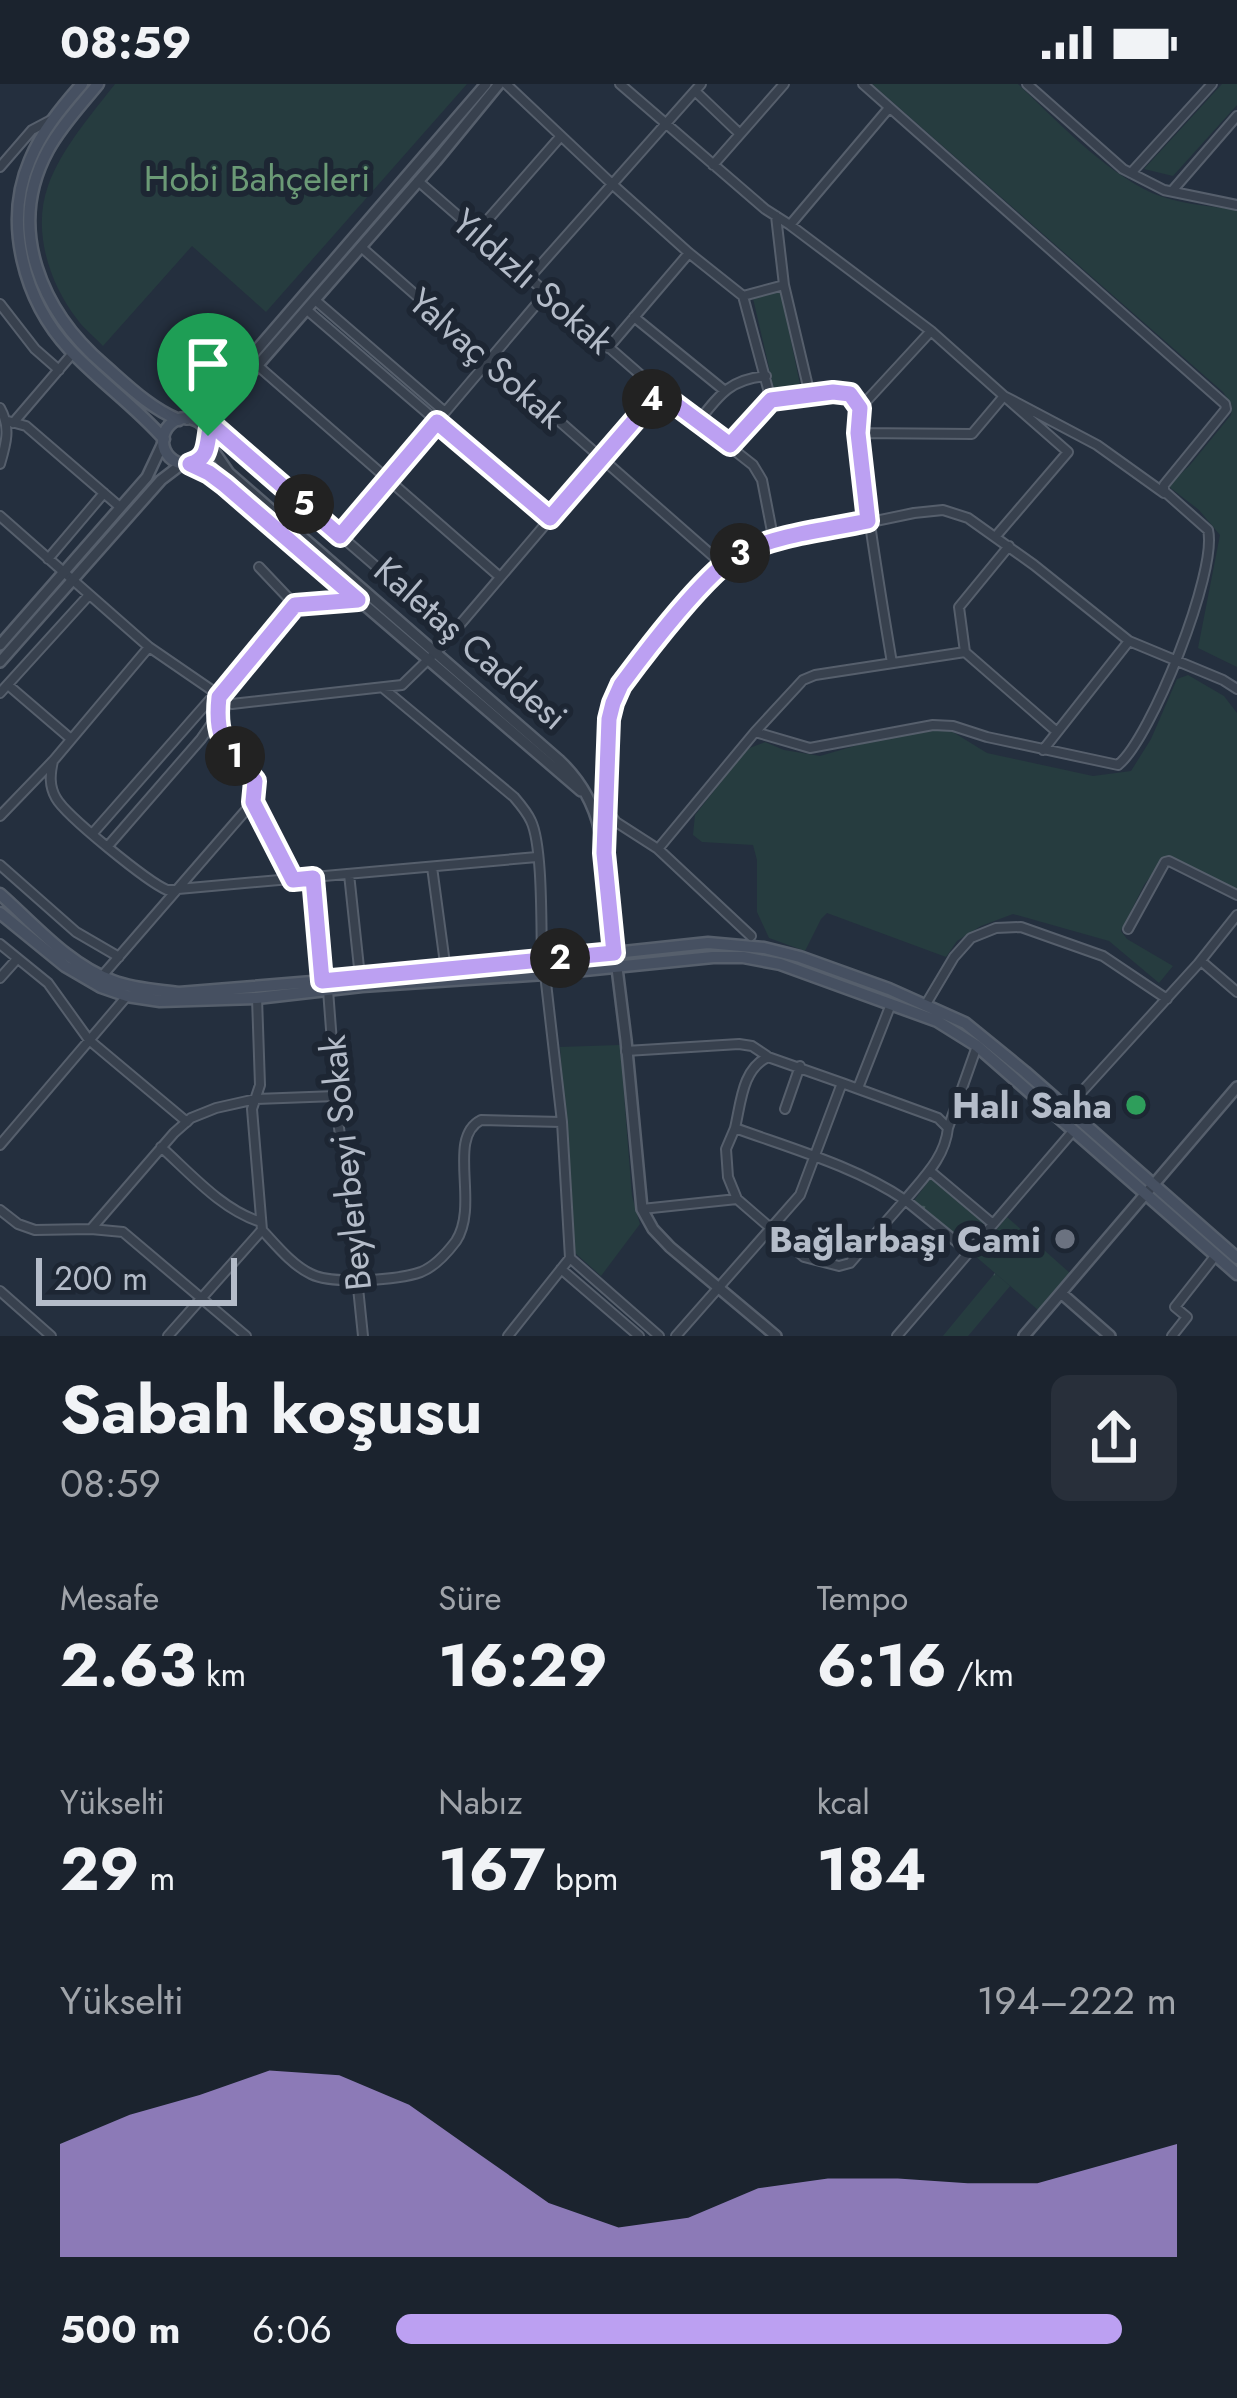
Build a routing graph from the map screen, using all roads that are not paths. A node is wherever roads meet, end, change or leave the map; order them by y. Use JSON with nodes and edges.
{"nodes":[{"id":1,"x":82,"y":84,"type":"edge"},
{"id":2,"x":98,"y":84,"type":"edge"},
{"id":3,"x":486,"y":84,"type":"edge"},
{"id":4,"x":502,"y":84,"type":"edge"},
{"id":5,"x":620,"y":84,"type":"edge"},
{"id":6,"x":784,"y":84,"type":"edge"},
{"id":7,"x":863,"y":84,"type":"edge"},
{"id":8,"x":1028,"y":84,"type":"edge"},
{"id":9,"x":1212,"y":84,"type":"edge"},
{"id":10,"x":698,"y":88,"type":"edge"},
{"id":11,"x":890,"y":107,"type":"junction"},
{"id":12,"x":1237,"y":116,"type":"edge"},
{"id":13,"x":52,"y":119,"type":"junction"},
{"id":14,"x":666,"y":124,"type":"junction"},
{"id":15,"x":740,"y":134,"type":"junction"},
{"id":16,"x":561,"y":136,"type":"junction"},
{"id":17,"x":713,"y":165,"type":"junction"},
{"id":18,"x":0,"y":167,"type":"edge"},
{"id":19,"x":1131,"y":173,"type":"junction"},
{"id":20,"x":418,"y":181,"type":"junction"},
{"id":21,"x":612,"y":184,"type":"junction"},
{"id":22,"x":1172,"y":191,"type":"junction"},
{"id":23,"x":1237,"y":205,"type":"edge"},
{"id":24,"x":776,"y":216,"type":"junction"},
{"id":25,"x":790,"y":224,"type":"junction"},
{"id":26,"x":477,"y":232,"type":"junction"},
{"id":27,"x":361,"y":247,"type":"junction"},
{"id":28,"x":689,"y":253,"type":"junction"},
{"id":29,"x":529,"y":278,"type":"junction"},
{"id":30,"x":784,"y":285,"type":"junction"},
{"id":31,"x":546,"y":293,"type":"junction"},
{"id":32,"x":743,"y":296,"type":"junction"},
{"id":33,"x":0,"y":304,"type":"edge"},
{"id":34,"x":311,"y":305,"type":"junction"},
{"id":35,"x":634,"y":317,"type":"junction"},
{"id":36,"x":932,"y":332,"type":"junction"},
{"id":37,"x":608,"y":348,"type":"junction"},
{"id":38,"x":74,"y":353,"type":"junction"},
{"id":39,"x":490,"y":360,"type":"junction"},
{"id":40,"x":258,"y":366,"type":"junction"},
{"id":41,"x":59,"y":370,"type":"junction"},
{"id":42,"x":766,"y":376,"type":"junction"},
{"id":43,"x":725,"y":391,"type":"junction"},
{"id":44,"x":659,"y":392,"type":"junction"},
{"id":45,"x":810,"y":395,"type":"junction"},
{"id":46,"x":1004,"y":396,"type":"junction"},
{"id":47,"x":771,"y":400,"type":"junction"},
{"id":48,"x":0,"y":408,"type":"edge"},
{"id":49,"x":860,"y":408,"type":"junction"},
{"id":50,"x":445,"y":412,"type":"junction"},
{"id":51,"x":183,"y":419,"type":"junction"},
{"id":52,"x":11,"y":422,"type":"junction"},
{"id":53,"x":437,"y":422,"type":"junction"},
{"id":54,"x":698,"y":422,"type":"junction"},
{"id":55,"x":858,"y":433,"type":"junction"},
{"id":56,"x":209,"y":434,"type":"junction"},
{"id":57,"x":164,"y":441,"type":"junction"},
{"id":58,"x":730,"y":445,"type":"junction"},
{"id":59,"x":602,"y":458,"type":"junction"},
{"id":60,"x":0,"y":464,"type":"edge"},
{"id":61,"x":186,"y":464,"type":"junction"},
{"id":62,"x":388,"y":479,"type":"junction"},
{"id":63,"x":104,"y":493,"type":"junction"},
{"id":64,"x":1173,"y":499,"type":"junction"},
{"id":65,"x":120,"y":507,"type":"junction"},
{"id":66,"x":0,"y":516,"type":"edge"},
{"id":67,"x":550,"y":518,"type":"junction"},
{"id":68,"x":868,"y":521,"type":"junction"},
{"id":69,"x":340,"y":536,"type":"junction"},
{"id":70,"x":996,"y":536,"type":"junction"},
{"id":71,"x":774,"y":542,"type":"junction"},
{"id":72,"x":1010,"y":546,"type":"junction"},
{"id":73,"x":48,"y":559,"type":"junction"},
{"id":74,"x":722,"y":564,"type":"junction"},
{"id":75,"x":259,"y":567,"type":"dead end"},
{"id":76,"x":68,"y":576,"type":"junction"},
{"id":77,"x":500,"y":577,"type":"junction"},
{"id":78,"x":89,"y":595,"type":"junction"},
{"id":79,"x":358,"y":600,"type":"junction"},
{"id":80,"x":295,"y":605,"type":"junction"},
{"id":81,"x":452,"y":632,"type":"junction"},
{"id":82,"x":1129,"y":641,"type":"junction"},
{"id":83,"x":0,"y":645,"type":"edge"},
{"id":84,"x":148,"y":647,"type":"junction"},
{"id":85,"x":964,"y":652,"type":"junction"},
{"id":86,"x":432,"y":656,"type":"junction"},
{"id":87,"x":1178,"y":661,"type":"junction"},
{"id":88,"x":0,"y":662,"type":"edge"},
{"id":89,"x":892,"y":663,"type":"junction"},
{"id":90,"x":382,"y":687,"type":"junction"},
{"id":91,"x":4,"y":689,"type":"edge"},
{"id":92,"x":1237,"y":689,"type":"edge"},
{"id":93,"x":217,"y":696,"type":"junction"},
{"id":94,"x":217,"y":716,"type":"junction"},
{"id":95,"x":754,"y":732,"type":"junction"},
{"id":96,"x":1057,"y":732,"type":"junction"},
{"id":97,"x":71,"y":740,"type":"junction"},
{"id":98,"x":1043,"y":750,"type":"junction"},
{"id":99,"x":53,"y":761,"type":"junction"},
{"id":100,"x":253,"y":802,"type":"junction"},
{"id":101,"x":605,"y":808,"type":"junction"},
{"id":102,"x":0,"y":816,"type":"edge"},
{"id":103,"x":93,"y":833,"type":"junction"},
{"id":104,"x":108,"y":846,"type":"junction"},
{"id":105,"x":658,"y":849,"type":"junction"},
{"id":106,"x":604,"y":853,"type":"junction"},
{"id":107,"x":537,"y":857,"type":"junction"},
{"id":108,"x":0,"y":865,"type":"edge"},
{"id":109,"x":433,"y":867,"type":"junction"},
{"id":110,"x":349,"y":874,"type":"junction"},
{"id":111,"x":313,"y":878,"type":"junction"},
{"id":112,"x":293,"y":880,"type":"junction"},
{"id":113,"x":176,"y":891,"type":"junction"},
{"id":114,"x":0,"y":894,"type":"edge"},
{"id":115,"x":1237,"y":895,"type":"edge"},
{"id":116,"x":0,"y":914,"type":"edge"},
{"id":117,"x":1237,"y":915,"type":"edge"},
{"id":118,"x":1127,"y":929,"type":"dead end"},
{"id":119,"x":751,"y":936,"type":"dead end"},
{"id":120,"x":0,"y":944,"type":"edge"},
{"id":121,"x":614,"y":953,"type":"junction"},
{"id":122,"x":119,"y":957,"type":"junction"},
{"id":123,"x":16,"y":959,"type":"junction"},
{"id":124,"x":542,"y":961,"type":"junction"},
{"id":125,"x":1201,"y":961,"type":"junction"},
{"id":126,"x":616,"y":968,"type":"junction"},
{"id":127,"x":446,"y":971,"type":"junction"},
{"id":128,"x":544,"y":974,"type":"junction"},
{"id":129,"x":102,"y":976,"type":"junction"},
{"id":130,"x":360,"y":977,"type":"junction"},
{"id":131,"x":0,"y":978,"type":"edge"},
{"id":132,"x":325,"y":986,"type":"junction"},
{"id":133,"x":1237,"y":992,"type":"edge"},
{"id":134,"x":127,"y":996,"type":"junction"},
{"id":135,"x":257,"y":998,"type":"junction"},
{"id":136,"x":1167,"y":998,"type":"junction"},
{"id":137,"x":891,"y":1004,"type":"junction"},
{"id":138,"x":926,"y":1004,"type":"junction"},
{"id":139,"x":89,"y":1040,"type":"junction"},
{"id":140,"x":977,"y":1046,"type":"junction"},
{"id":141,"x":626,"y":1051,"type":"junction"},
{"id":142,"x":768,"y":1057,"type":"junction"},
{"id":143,"x":800,"y":1066,"type":"junction"},
{"id":144,"x":842,"y":1083,"type":"junction"},
{"id":145,"x":1237,"y":1087,"type":"edge"},
{"id":146,"x":858,"y":1088,"type":"junction"},
{"id":147,"x":336,"y":1096,"type":"junction"},
{"id":148,"x":256,"y":1099,"type":"junction"},
{"id":149,"x":1067,"y":1108,"type":"junction"},
{"id":150,"x":785,"y":1109,"type":"dead end"},
{"id":151,"x":187,"y":1122,"type":"junction"},
{"id":152,"x":562,"y":1122,"type":"junction"},
{"id":153,"x":735,"y":1128,"type":"junction"},
{"id":154,"x":948,"y":1128,"type":"junction"},
{"id":155,"x":1074,"y":1130,"type":"junction"},
{"id":156,"x":0,"y":1145,"type":"edge"},
{"id":157,"x":161,"y":1147,"type":"junction"},
{"id":158,"x":814,"y":1157,"type":"junction"},
{"id":159,"x":930,"y":1171,"type":"junction"},
{"id":160,"x":1150,"y":1190,"type":"junction"},
{"id":161,"x":737,"y":1199,"type":"junction"},
{"id":162,"x":905,"y":1200,"type":"junction"},
{"id":163,"x":642,"y":1209,"type":"junction"},
{"id":164,"x":0,"y":1210,"type":"edge"},
{"id":165,"x":993,"y":1224,"type":"junction"},
{"id":166,"x":262,"y":1226,"type":"junction"},
{"id":167,"x":771,"y":1228,"type":"junction"},
{"id":168,"x":91,"y":1229,"type":"junction"},
{"id":169,"x":968,"y":1252,"type":"junction"},
{"id":170,"x":1216,"y":1255,"type":"junction"},
{"id":171,"x":570,"y":1258,"type":"junction"},
{"id":172,"x":1237,"y":1258,"type":"edge"},
{"id":173,"x":561,"y":1269,"type":"junction"},
{"id":174,"x":1237,"y":1274,"type":"edge"},
{"id":175,"x":358,"y":1279,"type":"junction"},
{"id":176,"x":719,"y":1288,"type":"junction"},
{"id":177,"x":0,"y":1292,"type":"edge"},
{"id":178,"x":1061,"y":1294,"type":"junction"},
{"id":179,"x":202,"y":1297,"type":"junction"},
{"id":180,"x":51,"y":1336,"type":"edge"},
{"id":181,"x":168,"y":1336,"type":"edge"},
{"id":182,"x":246,"y":1336,"type":"edge"},
{"id":183,"x":364,"y":1336,"type":"edge"},
{"id":184,"x":508,"y":1336,"type":"edge"},
{"id":185,"x":639,"y":1336,"type":"edge"},
{"id":186,"x":659,"y":1336,"type":"edge"},
{"id":187,"x":676,"y":1336,"type":"edge"},
{"id":188,"x":776,"y":1336,"type":"edge"},
{"id":189,"x":897,"y":1336,"type":"edge"},
{"id":190,"x":1024,"y":1336,"type":"edge"},
{"id":191,"x":1111,"y":1336,"type":"edge"},
{"id":192,"x":1172,"y":1336,"type":"edge"}],
"edges":[{"from":1,"to":13,"type":"main road"},
{"from":2,"to":51,"type":"main road"},
{"from":3,"to":51,"type":"street"},
{"from":4,"to":16,"type":"street"},
{"from":4,"to":20,"type":"street"},
{"from":5,"to":14,"type":"street"},
{"from":6,"to":15,"type":"street"},
{"from":7,"to":11,"type":"street"},
{"from":8,"to":19,"type":"street"},
{"from":9,"to":19,"type":"street"},
{"from":10,"to":14,"type":"street"},
{"from":10,"to":15,"type":"street"},
{"from":11,"to":25,"type":"street"},
{"from":11,"to":64,"type":"street"},
{"from":12,"to":22,"type":"street"},
{"from":13,"to":18,"type":"street"},
{"from":13,"to":38,"type":"main road"},
{"from":14,"to":17,"type":"street"},
{"from":14,"to":21,"type":"street"},
{"from":15,"to":17,"type":"street"},
{"from":16,"to":21,"type":"street"},
{"from":16,"to":26,"type":"street"},
{"from":17,"to":24,"type":"street"},
{"from":19,"to":22,"type":"street"},
{"from":20,"to":26,"type":"street","name":"Yıldızlı Sokak"},
{"from":20,"to":27,"type":"street"},
{"from":21,"to":28,"type":"street"},
{"from":21,"to":29,"type":"street"},
{"from":22,"to":23,"type":"street"},
{"from":24,"to":25,"type":"street"},
{"from":24,"to":30,"type":"street"},
{"from":25,"to":36,"type":"street"},
{"from":26,"to":29,"type":"street","name":"Yıldızlı Sokak"},
{"from":27,"to":34,"type":"street"},
{"from":27,"to":39,"type":"street","name":"Yalvaç Sokak"},
{"from":28,"to":32,"type":"street"},
{"from":28,"to":35,"type":"street"},
{"from":29,"to":31,"type":"street","name":"Yıldızlı Sokak"},
{"from":30,"to":32,"type":"street"},
{"from":30,"to":45,"type":"street"},
{"from":31,"to":37,"type":"street","name":"Yıldızlı Sokak"},
{"from":31,"to":39,"type":"street"},
{"from":32,"to":42,"type":"street"},
{"from":33,"to":41,"type":"street"},
{"from":34,"to":40,"type":"street"},
{"from":34,"to":50,"type":"street"},
{"from":34,"to":53,"type":"street"},
{"from":35,"to":37,"type":"street"},
{"from":35,"to":43,"type":"street"},
{"from":36,"to":46,"type":"street"},
{"from":36,"to":49,"type":"street"},
{"from":37,"to":44,"type":"street","name":"Yıldızlı Sokak"},
{"from":38,"to":41,"type":"street"},
{"from":38,"to":57,"type":"main road"},
{"from":39,"to":50,"type":"street"},
{"from":39,"to":59,"type":"street","name":"Yalvaç Sokak"},
{"from":40,"to":56,"type":"street"},
{"from":40,"to":62,"type":"street"},
{"from":41,"to":52,"type":"street"},
{"from":42,"to":43,"type":"street"},
{"from":42,"to":47,"type":"street"},
{"from":43,"to":54,"type":"street"},
{"from":44,"to":54,"type":"street","name":"Yıldızlı Sokak"},
{"from":44,"to":59,"type":"street"},
{"from":45,"to":47,"type":"street"},
{"from":45,"to":49,"type":"street"},
{"from":46,"to":55,"type":"street"},
{"from":46,"to":64,"type":"street"},
{"from":46,"to":70,"type":"street"},
{"from":47,"to":58,"type":"street"},
{"from":48,"to":52,"type":"street"},
{"from":49,"to":55,"type":"street"},
{"from":50,"to":53,"type":"street"},
{"from":51,"to":56,"type":"main road"},
{"from":51,"to":57,"type":"main road"},
{"from":52,"to":60,"type":"street"},
{"from":52,"to":63,"type":"street"},
{"from":53,"to":62,"type":"street"},
{"from":53,"to":67,"type":"street"},
{"from":54,"to":58,"type":"street","name":"Yıldızlı Sokak"},
{"from":55,"to":68,"type":"street"},
{"from":56,"to":61,"type":"main road"},
{"from":56,"to":69,"type":"street"},
{"from":56,"to":86,"type":"street","name":"Kaletaş Caddesi"},
{"from":57,"to":61,"type":"main road"},
{"from":57,"to":65,"type":"street"},
{"from":58,"to":71,"type":"street","name":"Yıldızlı Sokak"},
{"from":59,"to":67,"type":"street"},
{"from":59,"to":74,"type":"street","name":"Yalvaç Sokak"},
{"from":61,"to":76,"type":"street"},
{"from":61,"to":79,"type":"street","name":"Kaletaş Caddesi"},
{"from":62,"to":69,"type":"street"},
{"from":62,"to":77,"type":"street"},
{"from":63,"to":65,"type":"street"},
{"from":63,"to":73,"type":"street"},
{"from":64,"to":87,"type":"street"},
{"from":65,"to":76,"type":"street"},
{"from":66,"to":73,"type":"street"},
{"from":67,"to":77,"type":"street"},
{"from":68,"to":70,"type":"street"},
{"from":68,"to":71,"type":"street"},
{"from":68,"to":89,"type":"street"},
{"from":69,"to":81,"type":"street"},
{"from":70,"to":72,"type":"street"},
{"from":71,"to":74,"type":"street"},
{"from":72,"to":82,"type":"street"},
{"from":72,"to":85,"type":"street"},
{"from":73,"to":76,"type":"street"},
{"from":74,"to":101,"type":"street"},
{"from":75,"to":80,"type":"street"},
{"from":76,"to":78,"type":"street"},
{"from":76,"to":83,"type":"street"},
{"from":76,"to":88,"type":"street"},
{"from":77,"to":81,"type":"street"},
{"from":78,"to":84,"type":"street"},
{"from":78,"to":91,"type":"street"},
{"from":79,"to":80,"type":"street"},
{"from":79,"to":86,"type":"street","name":"Kaletaş Caddesi"},
{"from":80,"to":93,"type":"street"},
{"from":81,"to":86,"type":"street"},
{"from":82,"to":87,"type":"street"},
{"from":82,"to":96,"type":"street"},
{"from":84,"to":93,"type":"street"},
{"from":84,"to":97,"type":"street"},
{"from":85,"to":89,"type":"street"},
{"from":85,"to":96,"type":"street"},
{"from":86,"to":90,"type":"street"},
{"from":86,"to":106,"type":"street","name":"Kaletaş Caddesi"},
{"from":87,"to":92,"type":"street"},
{"from":87,"to":98,"type":"street"},
{"from":89,"to":95,"type":"street"},
{"from":90,"to":93,"type":"street"},
{"from":90,"to":107,"type":"street"},
{"from":91,"to":97,"type":"street"},
{"from":93,"to":94,"type":"street"},
{"from":93,"to":103,"type":"street"},
{"from":94,"to":100,"type":"street"},
{"from":94,"to":104,"type":"street"},
{"from":95,"to":98,"type":"street"},
{"from":95,"to":105,"type":"street"},
{"from":96,"to":98,"type":"street"},
{"from":97,"to":99,"type":"street"},
{"from":99,"to":102,"type":"street"},
{"from":99,"to":103,"type":"street"},
{"from":100,"to":112,"type":"street"},
{"from":100,"to":113,"type":"street"},
{"from":101,"to":105,"type":"street"},
{"from":101,"to":106,"type":"street"},
{"from":103,"to":104,"type":"street"},
{"from":104,"to":113,"type":"street"},
{"from":105,"to":119,"type":"street"},
{"from":106,"to":121,"type":"street","name":"Kaletaş Caddesi"},
{"from":107,"to":109,"type":"street"},
{"from":107,"to":124,"type":"street"},
{"from":108,"to":122,"type":"street"},
{"from":109,"to":110,"type":"street"},
{"from":109,"to":127,"type":"street"},
{"from":110,"to":111,"type":"street"},
{"from":110,"to":130,"type":"street"},
{"from":111,"to":112,"type":"street"},
{"from":111,"to":132,"type":"street","name":"Beylerbeyi Sokak"},
{"from":112,"to":113,"type":"street"},
{"from":113,"to":122,"type":"street"},
{"from":114,"to":129,"type":"main road"},
{"from":115,"to":118,"type":"street"},
{"from":116,"to":134,"type":"main road"},
{"from":117,"to":125,"type":"street"},
{"from":120,"to":123,"type":"street"},
{"from":121,"to":124,"type":"main road"},
{"from":121,"to":126,"type":"street","name":"Kaletaş Caddesi"},
{"from":121,"to":138,"type":"main road"},
{"from":122,"to":129,"type":"street"},
{"from":123,"to":131,"type":"street"},
{"from":123,"to":139,"type":"street"},
{"from":124,"to":127,"type":"main road"},
{"from":125,"to":133,"type":"street"},
{"from":125,"to":136,"type":"street"},
{"from":126,"to":128,"type":"main road"},
{"from":126,"to":137,"type":"main road"},
{"from":126,"to":141,"type":"street","name":"Kaletaş Caddesi"},
{"from":127,"to":130,"type":"main road"},
{"from":128,"to":132,"type":"main road"},
{"from":128,"to":152,"type":"street"},
{"from":129,"to":132,"type":"main road"},
{"from":130,"to":132,"type":"main road"},
{"from":132,"to":135,"type":"main road"},
{"from":132,"to":147,"type":"street","name":"Beylerbeyi Sokak"},
{"from":134,"to":135,"type":"main road"},
{"from":134,"to":139,"type":"street"},
{"from":135,"to":148,"type":"street"},
{"from":136,"to":138,"type":"street"},
{"from":136,"to":149,"type":"street"},
{"from":137,"to":140,"type":"main road"},
{"from":137,"to":146,"type":"street"},
{"from":138,"to":149,"type":"main road"},
{"from":139,"to":151,"type":"street"},
{"from":139,"to":156,"type":"street"},
{"from":140,"to":154,"type":"street"},
{"from":140,"to":155,"type":"main road"},
{"from":141,"to":142,"type":"street"},
{"from":141,"to":163,"type":"street","name":"Kaletaş Caddesi"},
{"from":142,"to":143,"type":"street"},
{"from":142,"to":153,"type":"street"},
{"from":143,"to":144,"type":"street"},
{"from":143,"to":150,"type":"street"},
{"from":144,"to":146,"type":"street"},
{"from":144,"to":158,"type":"street"},
{"from":145,"to":160,"type":"street"},
{"from":146,"to":154,"type":"street"},
{"from":147,"to":148,"type":"street"},
{"from":147,"to":175,"type":"street","name":"Beylerbeyi Sokak"},
{"from":148,"to":151,"type":"street"},
{"from":148,"to":166,"type":"street"},
{"from":149,"to":160,"type":"main road"},
{"from":151,"to":157,"type":"street"},
{"from":152,"to":171,"type":"street"},
{"from":152,"to":175,"type":"street"},
{"from":153,"to":158,"type":"street"},
{"from":153,"to":161,"type":"street"},
{"from":154,"to":159,"type":"street"},
{"from":155,"to":160,"type":"main road"},
{"from":155,"to":165,"type":"street"},
{"from":157,"to":166,"type":"street"},
{"from":157,"to":168,"type":"street"},
{"from":158,"to":162,"type":"street"},
{"from":158,"to":167,"type":"street"},
{"from":159,"to":162,"type":"street"},
{"from":159,"to":165,"type":"street"},
{"from":160,"to":170,"type":"main road"},
{"from":160,"to":172,"type":"main road"},
{"from":160,"to":178,"type":"street"},
{"from":161,"to":163,"type":"street"},
{"from":161,"to":167,"type":"street"},
{"from":162,"to":167,"type":"street"},
{"from":162,"to":169,"type":"street"},
{"from":163,"to":176,"type":"street"},
{"from":164,"to":168,"type":"street"},
{"from":165,"to":169,"type":"street"},
{"from":166,"to":175,"type":"street"},
{"from":166,"to":179,"type":"street"},
{"from":167,"to":176,"type":"street"},
{"from":168,"to":179,"type":"street"},
{"from":169,"to":189,"type":"street"},
{"from":170,"to":174,"type":"main road"},
{"from":170,"to":192,"type":"street"},
{"from":171,"to":173,"type":"street"},
{"from":171,"to":186,"type":"street"},
{"from":173,"to":184,"type":"street"},
{"from":173,"to":185,"type":"street"},
{"from":175,"to":183,"type":"street","name":"Beylerbeyi Sokak"},
{"from":176,"to":187,"type":"street"},
{"from":176,"to":188,"type":"street"},
{"from":177,"to":180,"type":"street"},
{"from":178,"to":190,"type":"street"},
{"from":178,"to":191,"type":"street"},
{"from":179,"to":181,"type":"street"},
{"from":179,"to":182,"type":"street"}]}
